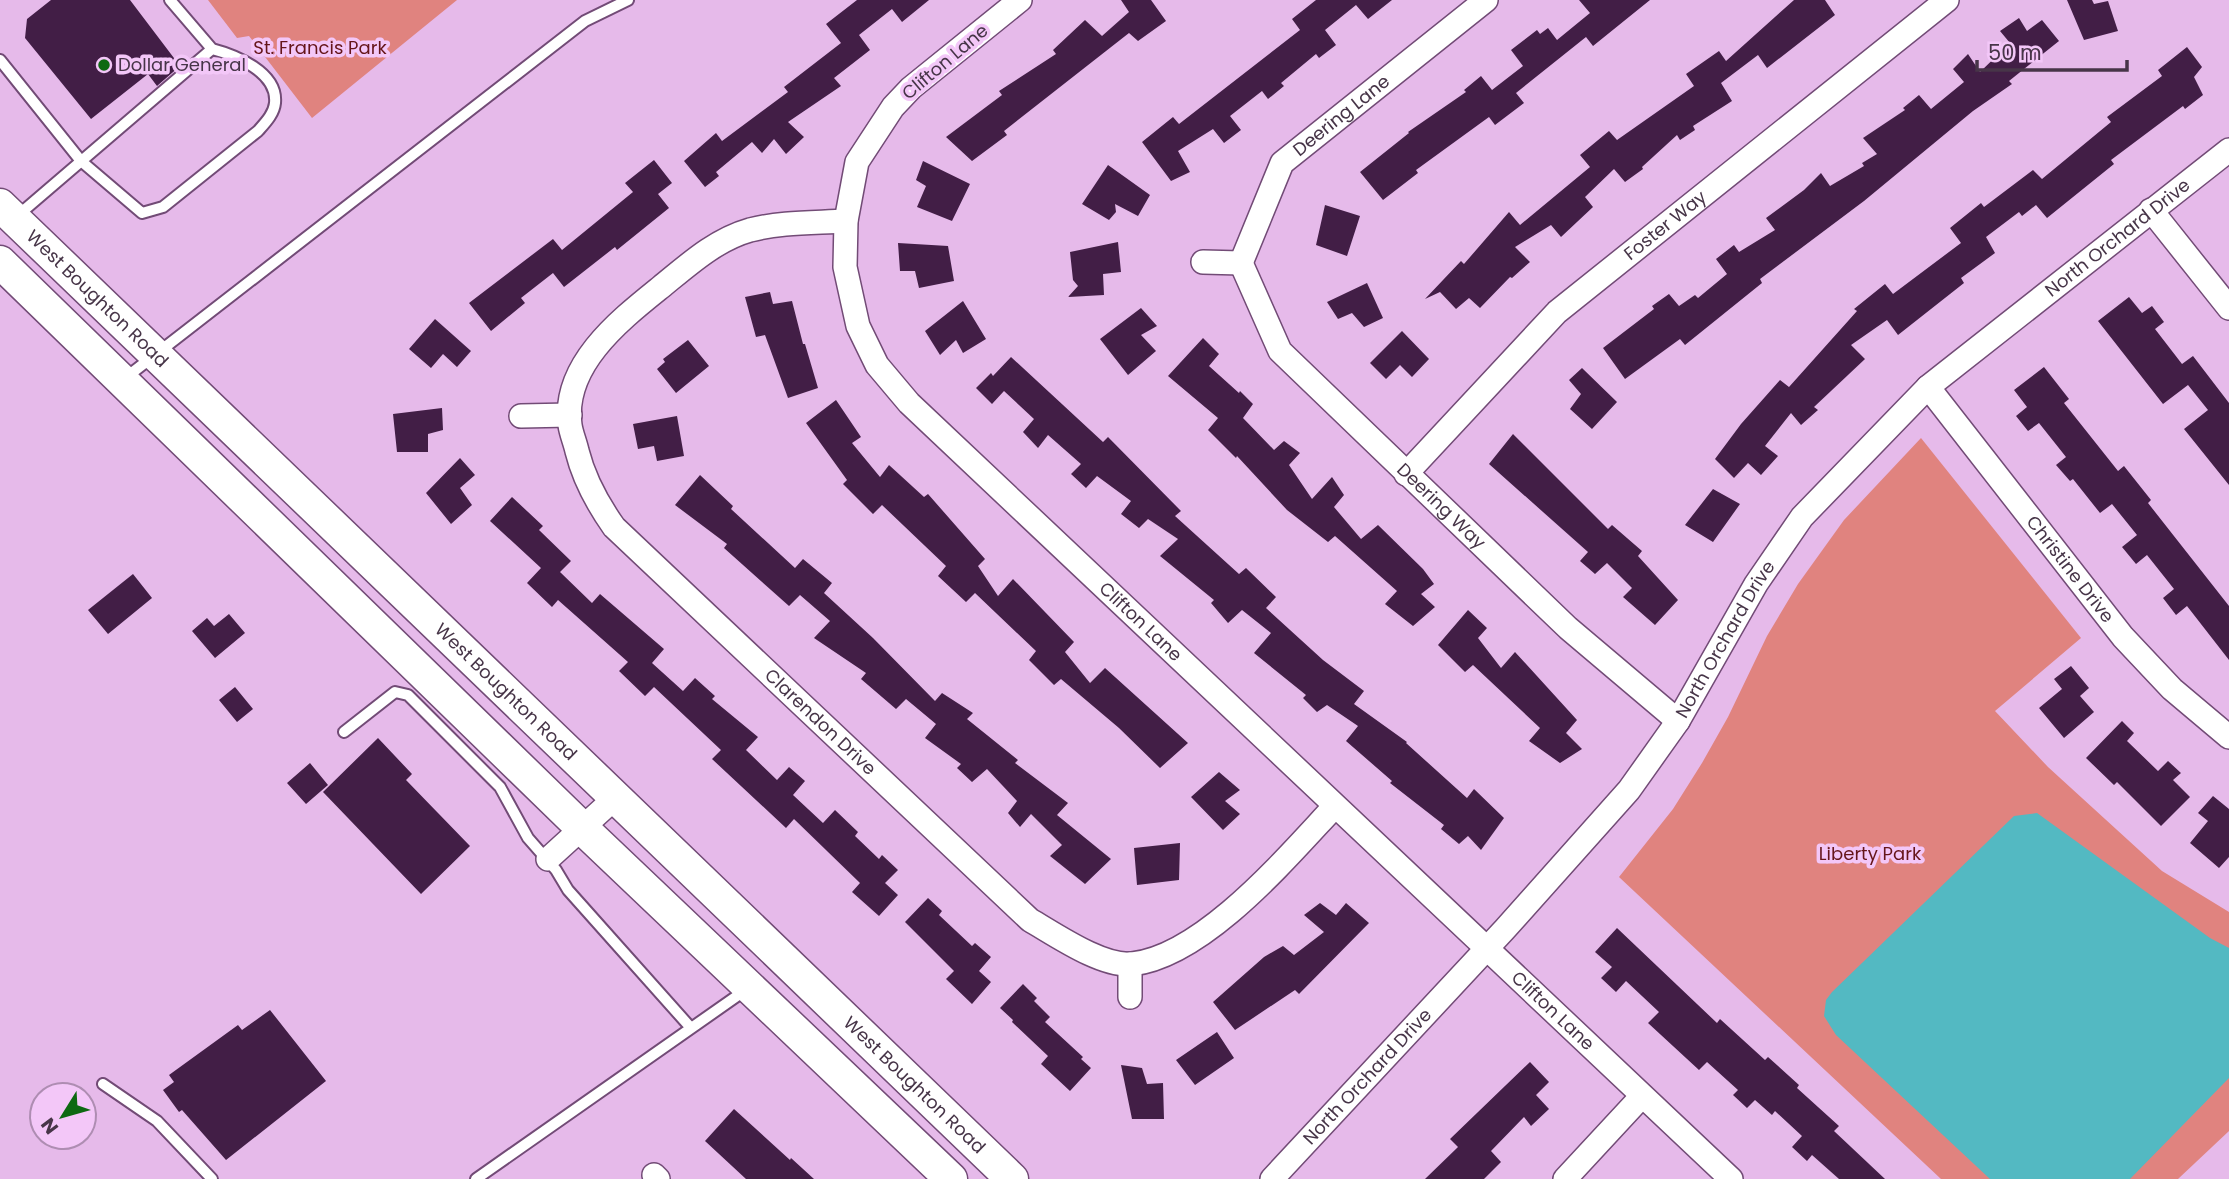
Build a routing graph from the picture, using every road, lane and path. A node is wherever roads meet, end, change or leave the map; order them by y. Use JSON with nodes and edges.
{"nodes":[{"id":1,"x":170,"y":0,"type":"edge"},
{"id":2,"x":628,"y":0,"type":"edge"},
{"id":3,"x":1020,"y":0,"type":"edge"},
{"id":4,"x":1486,"y":0,"type":"edge"},
{"id":5,"x":1947,"y":0,"type":"edge"},
{"id":6,"x":212,"y":49,"type":"junction"},
{"id":7,"x":0,"y":60,"type":"edge"},
{"id":8,"x":2229,"y":150,"type":"edge"},
{"id":9,"x":81,"y":161,"type":"junction"},
{"id":10,"x":2151,"y":210,"type":"junction"},
{"id":11,"x":7,"y":212,"type":"edge"},
{"id":12,"x":846,"y":221,"type":"junction"},
{"id":13,"x":0,"y":262,"type":"edge"},
{"id":14,"x":1203,"y":262,"type":"dead end"},
{"id":15,"x":1241,"y":263,"type":"junction"},
{"id":16,"x":2229,"y":308,"type":"edge"},
{"id":17,"x":156,"y":356,"type":"junction"},
{"id":18,"x":122,"y":381,"type":"junction"},
{"id":19,"x":1928,"y":387,"type":"junction"},
{"id":20,"x":521,"y":416,"type":"dead end"},
{"id":21,"x":570,"y":419,"type":"junction"},
{"id":22,"x":1406,"y":474,"type":"junction"},
{"id":23,"x":1678,"y":721,"type":"junction"},
{"id":24,"x":344,"y":732,"type":"dead end"},
{"id":25,"x":2229,"y":737,"type":"edge"},
{"id":26,"x":615,"y":798,"type":"junction"},
{"id":27,"x":1335,"y":806,"type":"junction"},
{"id":28,"x":582,"y":828,"type":"junction"},
{"id":29,"x":548,"y":859,"type":"junction"},
{"id":30,"x":1486,"y":950,"type":"junction"},
{"id":31,"x":1130,"y":964,"type":"junction"},
{"id":32,"x":749,"y":987,"type":"junction"},
{"id":33,"x":1130,"y":997,"type":"dead end"},
{"id":34,"x":691,"y":1028,"type":"junction"},
{"id":35,"x":103,"y":1084,"type":"dead end"},
{"id":36,"x":1642,"y":1096,"type":"junction"},
{"id":37,"x":212,"y":1179,"type":"edge"},
{"id":38,"x":476,"y":1179,"type":"edge"},
{"id":39,"x":951,"y":1179,"type":"edge"},
{"id":40,"x":1012,"y":1179,"type":"edge"},
{"id":41,"x":1272,"y":1179,"type":"edge"},
{"id":42,"x":1565,"y":1179,"type":"edge"},
{"id":43,"x":1731,"y":1179,"type":"edge"}],
"edges":[{"from":1,"to":6,"type":"lane"},
{"from":2,"to":17,"type":"lane"},
{"from":3,"to":12,"type":"street","name":"Clifton Lane"},
{"from":4,"to":15,"type":"street","name":"Deering Lane"},
{"from":5,"to":22,"type":"street","name":"Foster Way"},
{"from":6,"to":9,"type":"lane"},
{"from":6,"to":9,"type":"lane"},
{"from":7,"to":9,"type":"lane"},
{"from":8,"to":10,"type":"street","name":"North Orchard Drive"},
{"from":9,"to":11,"type":"lane"},
{"from":10,"to":16,"type":"street"},
{"from":10,"to":19,"type":"street","name":"North Orchard Drive"},
{"from":11,"to":17,"type":"main road","name":"West Boughton Road"},
{"from":12,"to":21,"type":"street"},
{"from":12,"to":27,"type":"street","name":"Clifton Lane"},
{"from":13,"to":18,"type":"main road"},
{"from":14,"to":15,"type":"street"},
{"from":15,"to":22,"type":"street","name":"Deering Way"},
{"from":17,"to":18,"type":"lane"},
{"from":17,"to":26,"type":"main road","name":"West Boughton Road"},
{"from":18,"to":28,"type":"main road"},
{"from":19,"to":23,"type":"street","name":"North Orchard Drive"},
{"from":19,"to":25,"type":"street","name":"Christine Drive"},
{"from":20,"to":21,"type":"street"},
{"from":21,"to":31,"type":"street","name":"Clarendon Drive"},
{"from":22,"to":23,"type":"street","name":"Deering Way"},
{"from":23,"to":30,"type":"street","name":"North Orchard Drive"},
{"from":24,"to":29,"type":"lane"},
{"from":26,"to":28,"type":"street"},
{"from":26,"to":40,"type":"main road","name":"West Boughton Road"},
{"from":27,"to":30,"type":"street","name":"Clifton Lane"},
{"from":27,"to":31,"type":"street","name":"Clarendon Drive"},
{"from":28,"to":29,"type":"street"},
{"from":28,"to":32,"type":"main road"},
{"from":29,"to":34,"type":"lane"},
{"from":30,"to":36,"type":"street","name":"Clifton Lane"},
{"from":30,"to":41,"type":"street","name":"North Orchard Drive"},
{"from":31,"to":33,"type":"street"},
{"from":32,"to":34,"type":"lane"},
{"from":32,"to":39,"type":"main road"},
{"from":34,"to":38,"type":"lane"},
{"from":35,"to":37,"type":"lane"},
{"from":36,"to":42,"type":"street"},
{"from":36,"to":43,"type":"street","name":"Clifton Lane"}]}
